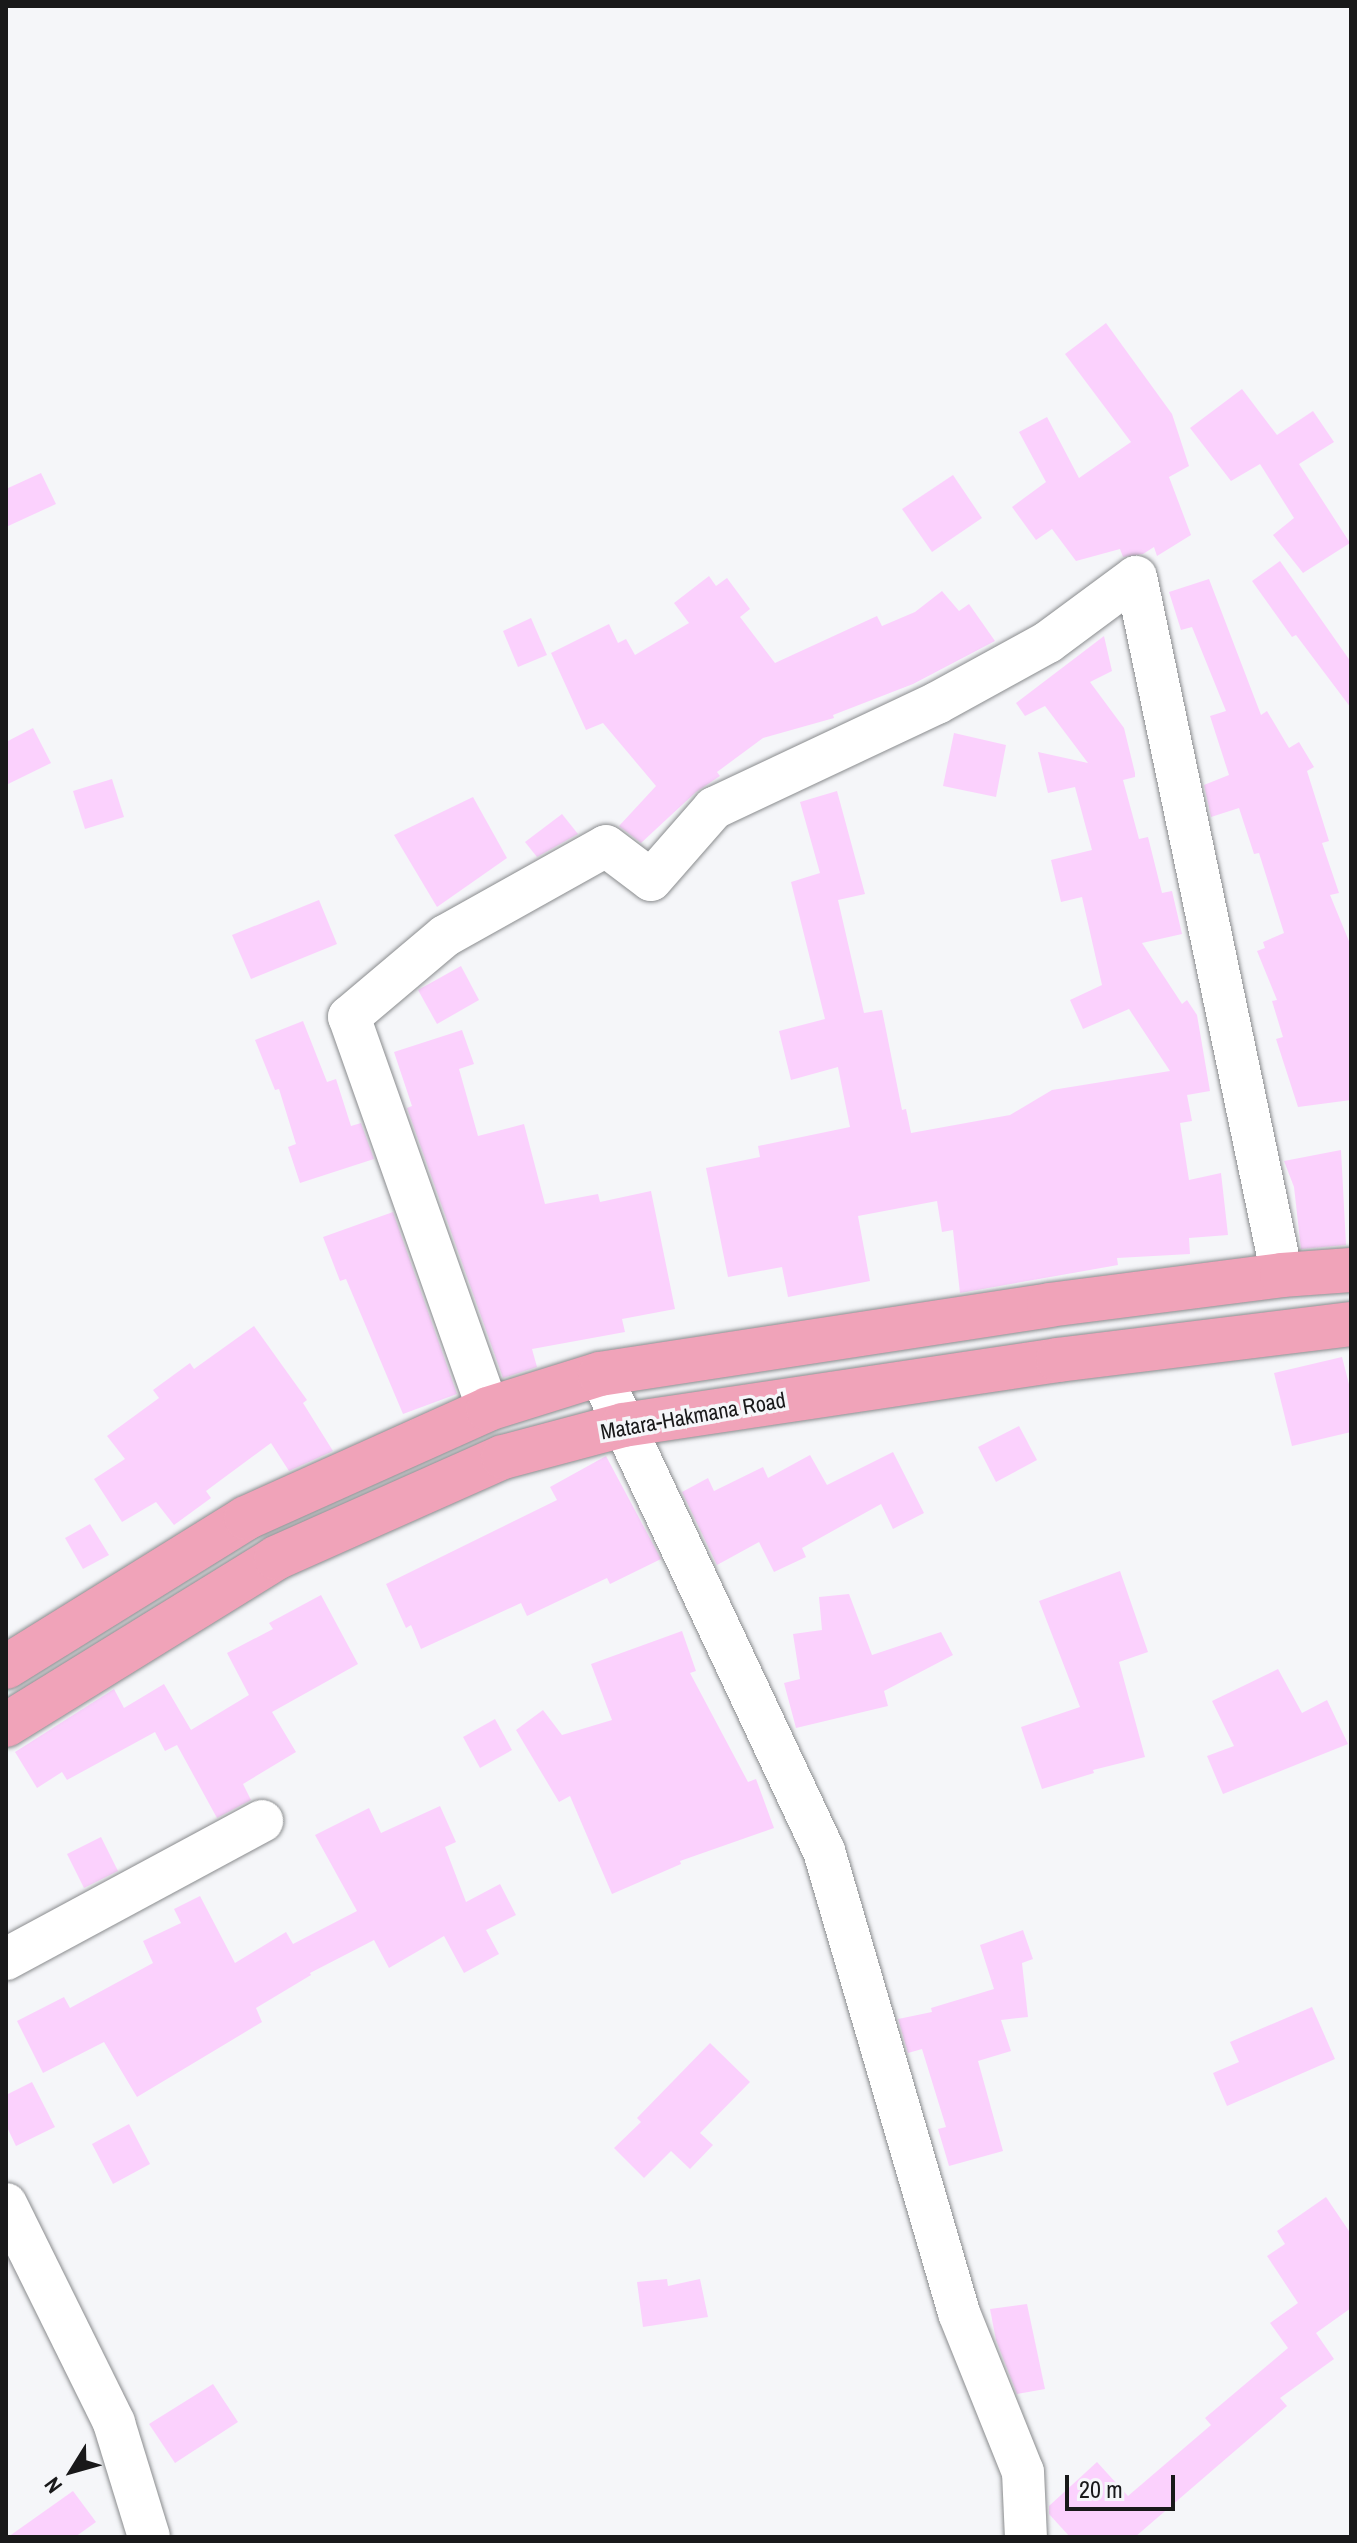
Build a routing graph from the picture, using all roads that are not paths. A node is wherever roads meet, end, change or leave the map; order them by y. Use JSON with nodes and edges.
{"nodes":[{"id":1,"x":1351,"y":1270,"type":"edge"},
{"id":2,"x":1282,"y":1275,"type":"junction"},
{"id":3,"x":1351,"y":1324,"type":"edge"},
{"id":4,"x":600,"y":1374,"type":"junction"},
{"id":5,"x":488,"y":1409,"type":"junction"},
{"id":6,"x":623,"y":1425,"type":"junction"},
{"id":7,"x":6,"y":1667,"type":"edge"},
{"id":8,"x":6,"y":1725,"type":"edge"},
{"id":9,"x":262,"y":1821,"type":"dead end"},
{"id":10,"x":6,"y":1959,"type":"edge"},
{"id":11,"x":6,"y":2204,"type":"edge"},
{"id":12,"x":149,"y":2537,"type":"edge"},
{"id":13,"x":1026,"y":2537,"type":"edge"}],
"edges":[{"from":1,"to":2,"type":"main road"},
{"from":2,"to":4,"type":"main road"},
{"from":2,"to":5,"type":"street"},
{"from":3,"to":6,"type":"main road","name":"Matara-Hakmana Road"},
{"from":4,"to":5,"type":"main road"},
{"from":4,"to":6,"type":"street"},
{"from":5,"to":7,"type":"main road"},
{"from":6,"to":8,"type":"main road","name":"Matara-Hakmana Road"},
{"from":6,"to":13,"type":"street"},
{"from":9,"to":10,"type":"street"},
{"from":11,"to":12,"type":"street"}]}
